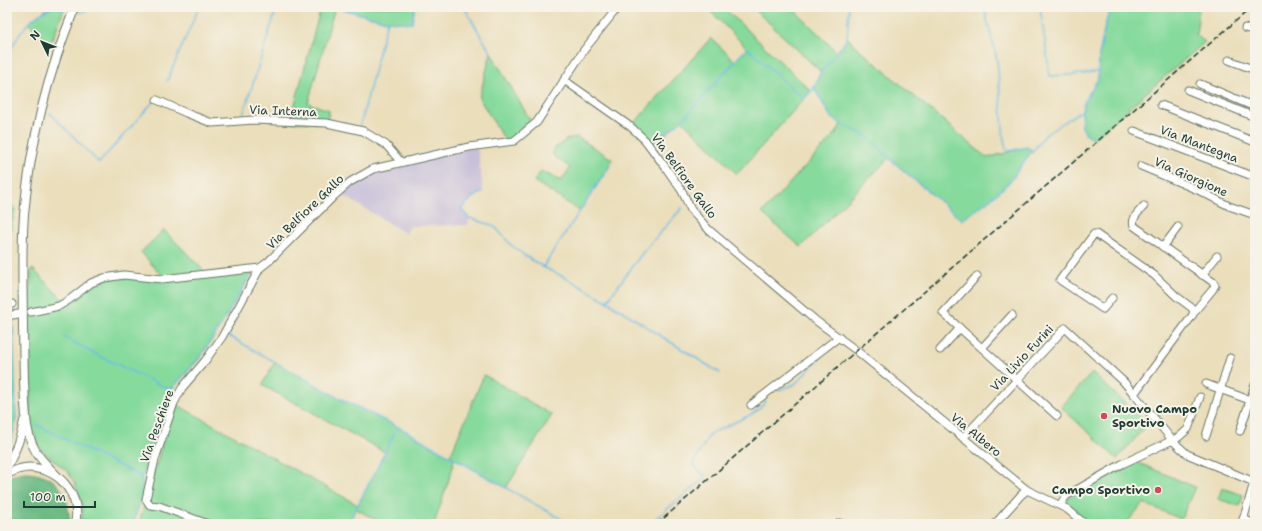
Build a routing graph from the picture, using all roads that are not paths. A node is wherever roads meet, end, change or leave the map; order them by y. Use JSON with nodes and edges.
{"nodes":[{"id":1,"x":75,"y":7,"type":"edge"},
{"id":2,"x":618,"y":7,"type":"edge"},
{"id":3,"x":1245,"y":28,"type":"dead end"},
{"id":4,"x":1255,"y":31,"type":"edge"},
{"id":5,"x":1229,"y":60,"type":"dead end"},
{"id":6,"x":1255,"y":70,"type":"edge"},
{"id":7,"x":564,"y":80,"type":"junction"},
{"id":8,"x":1200,"y":84,"type":"dead end"},
{"id":9,"x":1188,"y":90,"type":"dead end"},
{"id":10,"x":157,"y":100,"type":"dead end"},
{"id":11,"x":1161,"y":105,"type":"dead end"},
{"id":12,"x":1255,"y":107,"type":"edge"},
{"id":13,"x":1255,"y":117,"type":"edge"},
{"id":14,"x":1134,"y":131,"type":"dead end"},
{"id":15,"x":1255,"y":142,"type":"edge"},
{"id":16,"x":401,"y":162,"type":"junction"},
{"id":17,"x":1141,"y":166,"type":"dead end"},
{"id":18,"x":1255,"y":177,"type":"edge"},
{"id":19,"x":1144,"y":206,"type":"dead end"},
{"id":20,"x":1255,"y":215,"type":"edge"},
{"id":21,"x":1178,"y":227,"type":"dead end"},
{"id":22,"x":1163,"y":247,"type":"junction"},
{"id":23,"x":1217,"y":256,"type":"dead end"},
{"id":24,"x":269,"y":261,"type":"joint"},
{"id":25,"x":260,"y":268,"type":"junction"},
{"id":26,"x":1202,"y":275,"type":"junction"},
{"id":27,"x":977,"y":276,"type":"dead end"},
{"id":28,"x":1112,"y":298,"type":"dead end"},
{"id":29,"x":30,"y":312,"type":"dead end"},
{"id":30,"x":1194,"y":312,"type":"junction"},
{"id":31,"x":18,"y":314,"type":"dead end"},
{"id":32,"x":1012,"y":315,"type":"dead end"},
{"id":33,"x":7,"y":316,"type":"edge"},
{"id":34,"x":960,"y":328,"type":"junction"},
{"id":35,"x":839,"y":337,"type":"junction"},
{"id":36,"x":982,"y":348,"type":"junction"},
{"id":37,"x":940,"y":350,"type":"dead end"},
{"id":38,"x":859,"y":353,"type":"joint"},
{"id":39,"x":1230,"y":358,"type":"dead end"},
{"id":40,"x":1017,"y":379,"type":"junction"},
{"id":41,"x":1206,"y":384,"type":"dead end"},
{"id":42,"x":1255,"y":385,"type":"edge"},
{"id":43,"x":1220,"y":389,"type":"junction"},
{"id":44,"x":1134,"y":394,"type":"junction"},
{"id":45,"x":1200,"y":397,"type":"dead end"},
{"id":46,"x":1252,"y":401,"type":"edge"},
{"id":47,"x":751,"y":405,"type":"dead end"},
{"id":48,"x":25,"y":414,"type":"junction"},
{"id":49,"x":1057,"y":416,"type":"dead end"},
{"id":50,"x":1240,"y":431,"type":"dead end"},
{"id":51,"x":1206,"y":436,"type":"dead end"},
{"id":52,"x":963,"y":438,"type":"junction"},
{"id":53,"x":1173,"y":441,"type":"junction"},
{"id":54,"x":7,"y":467,"type":"edge"},
{"id":55,"x":7,"y":474,"type":"edge"},
{"id":56,"x":57,"y":476,"type":"junction"},
{"id":57,"x":1255,"y":480,"type":"edge"},
{"id":58,"x":1027,"y":490,"type":"junction"},
{"id":59,"x":1060,"y":505,"type":"junction"},
{"id":60,"x":1242,"y":522,"type":"edge"},
{"id":61,"x":75,"y":524,"type":"edge"},
{"id":62,"x":208,"y":524,"type":"edge"},
{"id":63,"x":995,"y":524,"type":"edge"},
{"id":64,"x":1085,"y":524,"type":"edge"},
{"id":65,"x":1255,"y":524,"type":"edge"}],
"edges":[{"from":1,"to":48,"type":"main road"},
{"from":2,"to":7,"type":"street"},
{"from":3,"to":4,"type":"street"},
{"from":5,"to":6,"type":"street"},
{"from":7,"to":16,"type":"street","name":"Via Belfiore Gallo"},
{"from":7,"to":35,"type":"street","name":"Via Belfiore Gallo"},
{"from":8,"to":12,"type":"street"},
{"from":9,"to":13,"type":"street"},
{"from":10,"to":16,"type":"street","name":"Via Interna"},
{"from":11,"to":15,"type":"street"},
{"from":14,"to":18,"type":"street","name":"Via Mantegna"},
{"from":16,"to":24,"type":"street","name":"Via Belfiore Gallo"},
{"from":17,"to":20,"type":"street","name":"Via Giorgione"},
{"from":19,"to":22,"type":"street"},
{"from":21,"to":22,"type":"street"},
{"from":22,"to":26,"type":"street"},
{"from":23,"to":26,"type":"street"},
{"from":24,"to":25,"type":"street","name":"Via Peschiere"},
{"from":25,"to":29,"type":"street"},
{"from":25,"to":62,"type":"street","name":"Via Peschiere"},
{"from":26,"to":30,"type":"street"},
{"from":27,"to":34,"type":"street"},
{"from":28,"to":30,"type":"street"},
{"from":30,"to":44,"type":"street"},
{"from":31,"to":33,"type":"street"},
{"from":32,"to":36,"type":"street"},
{"from":34,"to":36,"type":"street"},
{"from":34,"to":37,"type":"street"},
{"from":35,"to":38,"type":"street","name":"Via Belfiore Gallo"},
{"from":35,"to":47,"type":"street"},
{"from":36,"to":40,"type":"street"},
{"from":38,"to":52,"type":"street","name":"Via Albero"},
{"from":39,"to":43,"type":"street"},
{"from":40,"to":44,"type":"street","name":"Via Livio Furini"},
{"from":40,"to":49,"type":"street"},
{"from":40,"to":52,"type":"street","name":"Via Livio Furini"},
{"from":41,"to":43,"type":"street"},
{"from":42,"to":46,"type":"street"},
{"from":43,"to":46,"type":"street"},
{"from":43,"to":51,"type":"street"},
{"from":44,"to":53,"type":"street"},
{"from":45,"to":53,"type":"street"},
{"from":46,"to":50,"type":"street"},
{"from":48,"to":54,"type":"main road"},
{"from":48,"to":56,"type":"main road"},
{"from":52,"to":58,"type":"street","name":"Via Albero"},
{"from":53,"to":57,"type":"street"},
{"from":53,"to":59,"type":"street"},
{"from":55,"to":56,"type":"main road"},
{"from":56,"to":61,"type":"main road"},
{"from":57,"to":60,"type":"street"},
{"from":58,"to":59,"type":"street","name":"Via Albero"},
{"from":58,"to":63,"type":"street"},
{"from":59,"to":64,"type":"street","name":"Via Albero"},
{"from":60,"to":65,"type":"street"}]}
